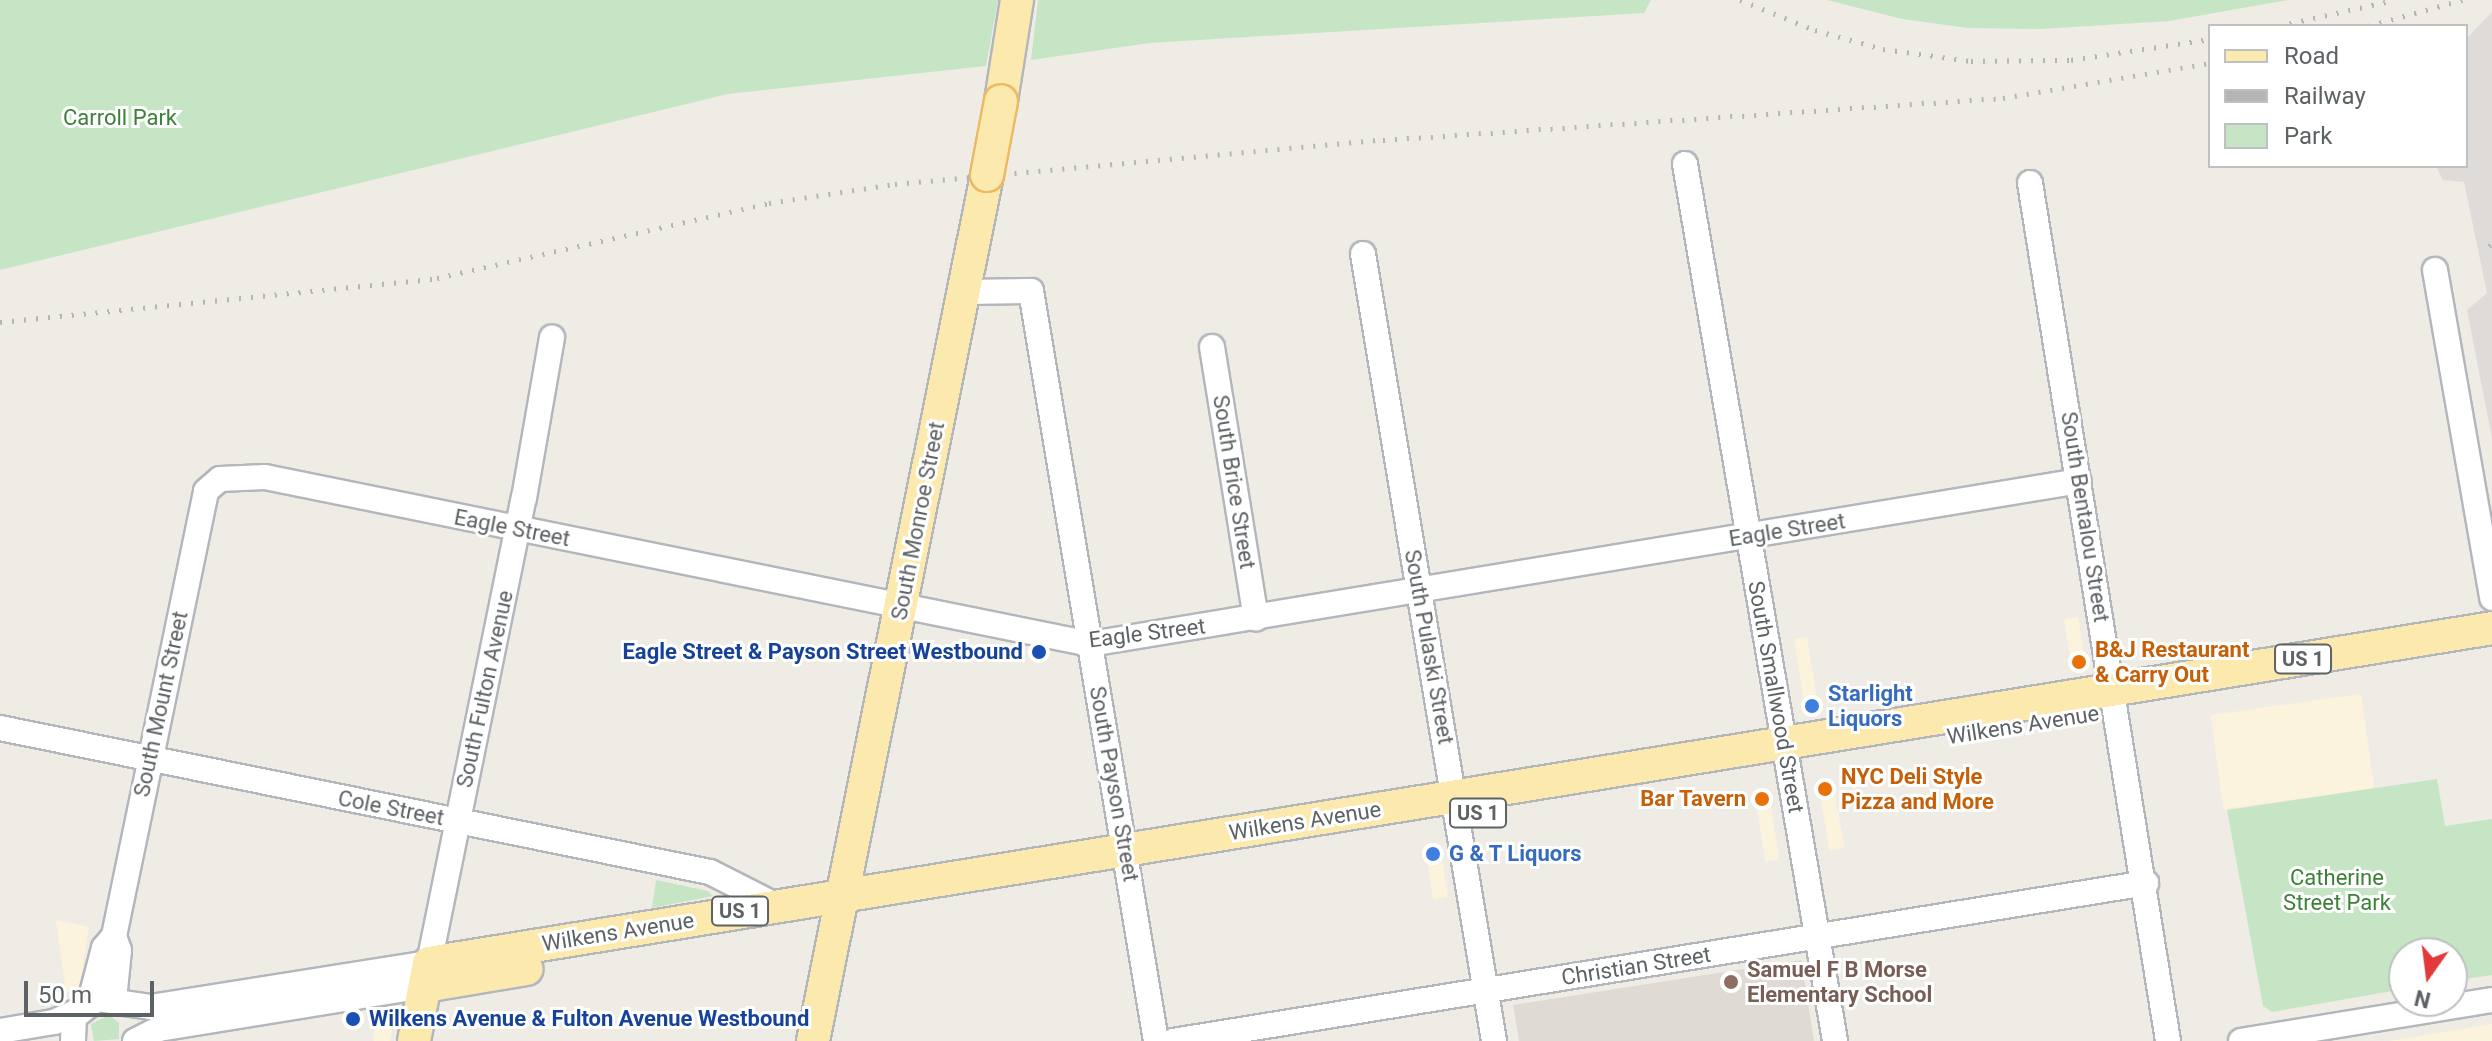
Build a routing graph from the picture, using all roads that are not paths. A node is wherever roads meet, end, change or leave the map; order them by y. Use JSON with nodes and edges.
{"nodes":[{"id":1,"x":1017,"y":0,"type":"edge"},
{"id":2,"x":1685,"y":164,"type":"dead end"},
{"id":3,"x":2030,"y":183,"type":"dead end"},
{"id":4,"x":1363,"y":254,"type":"dead end"},
{"id":5,"x":2435,"y":270,"type":"dead end"},
{"id":6,"x":966,"y":284,"type":"junction"},
{"id":7,"x":552,"y":337,"type":"dead end"},
{"id":8,"x":1212,"y":347,"type":"dead end"},
{"id":9,"x":220,"y":479,"type":"joint"},
{"id":10,"x":2079,"y":481,"type":"junction"},
{"id":11,"x":518,"y":529,"type":"junction"},
{"id":12,"x":1749,"y":537,"type":"junction"},
{"id":13,"x":1419,"y":592,"type":"junction"},
{"id":14,"x":2492,"y":598,"type":"edge"},
{"id":15,"x":901,"y":606,"type":"junction"},
{"id":16,"x":1256,"y":618,"type":"junction"},
{"id":17,"x":2492,"y":628,"type":"edge"},
{"id":18,"x":1090,"y":644,"type":"junction"},
{"id":19,"x":2492,"y":649,"type":"edge"},
{"id":20,"x":2115,"y":700,"type":"junction"},
{"id":21,"x":0,"y":728,"type":"edge"},
{"id":22,"x":1786,"y":753,"type":"junction"},
{"id":23,"x":150,"y":759,"type":"junction"},
{"id":24,"x":1456,"y":806,"type":"junction"},
{"id":25,"x":457,"y":821,"type":"junction"},
{"id":26,"x":1127,"y":860,"type":"junction"},
{"id":27,"x":2146,"y":883,"type":"junction"},
{"id":28,"x":775,"y":905,"type":"junction"},
{"id":29,"x":842,"y":906,"type":"junction"},
{"id":30,"x":1817,"y":937,"type":"junction"},
{"id":31,"x":427,"y":975,"type":"junction"},
{"id":32,"x":1486,"y":990,"type":"junction"},
{"id":33,"x":2492,"y":1000,"type":"edge"},
{"id":34,"x":100,"y":1004,"type":"junction"},
{"id":35,"x":0,"y":1031,"type":"edge"},
{"id":36,"x":73,"y":1041,"type":"edge"},
{"id":37,"x":135,"y":1041,"type":"edge"},
{"id":38,"x":414,"y":1041,"type":"edge"},
{"id":39,"x":813,"y":1041,"type":"edge"},
{"id":40,"x":1156,"y":1041,"type":"edge"},
{"id":41,"x":1173,"y":1041,"type":"edge"},
{"id":42,"x":1494,"y":1041,"type":"edge"},
{"id":43,"x":1835,"y":1041,"type":"edge"},
{"id":44,"x":2168,"y":1041,"type":"edge"},
{"id":45,"x":2241,"y":1041,"type":"edge"}],
"edges":[{"from":1,"to":6,"type":"main road","name":"South Monroe Street","bridge":true},
{"from":2,"to":12,"type":"street","name":"South Smallwood Street"},
{"from":3,"to":10,"type":"street","name":"South Bentalou Street"},
{"from":4,"to":13,"type":"street","name":"South Pulaski Street"},
{"from":5,"to":14,"type":"street"},
{"from":6,"to":15,"type":"main road","name":"South Monroe Street"},
{"from":6,"to":18,"type":"street","name":"South Payson Street"},
{"from":7,"to":11,"type":"street","name":"South Fulton Avenue"},
{"from":8,"to":16,"type":"street","name":"South Brice Street"},
{"from":9,"to":11,"type":"street","name":"Eagle Street"},
{"from":9,"to":23,"type":"street","name":"South Mount Street"},
{"from":10,"to":12,"type":"street","name":"Eagle Street"},
{"from":10,"to":20,"type":"street","name":"South Bentalou Street"},
{"from":11,"to":15,"type":"street","name":"Eagle Street"},
{"from":11,"to":25,"type":"street","name":"South Fulton Avenue"},
{"from":12,"to":13,"type":"street","name":"Eagle Street"},
{"from":12,"to":22,"type":"street","name":"South Smallwood Street"},
{"from":13,"to":16,"type":"street","name":"Eagle Street"},
{"from":13,"to":24,"type":"street","name":"South Pulaski Street"},
{"from":15,"to":18,"type":"street","name":"Eagle Street"},
{"from":15,"to":29,"type":"main road","name":"South Monroe Street"},
{"from":16,"to":18,"type":"street","name":"Eagle Street"},
{"from":17,"to":20,"type":"main road","name":"Wilkens Avenue","number":"US 1"},
{"from":18,"to":26,"type":"street","name":"South Payson Street"},
{"from":19,"to":20,"type":"main road","name":"Wilkens Avenue","number":"US 1"},
{"from":20,"to":22,"type":"main road","name":"Wilkens Avenue","number":"US 1"},
{"from":20,"to":27,"type":"street","name":"South Bentalou Street"},
{"from":21,"to":23,"type":"street","name":"Cole Street"},
{"from":22,"to":24,"type":"main road","name":"Wilkens Avenue","number":"US 1"},
{"from":22,"to":30,"type":"street","name":"South Smallwood Street"},
{"from":23,"to":25,"type":"street","name":"Cole Street"},
{"from":23,"to":34,"type":"street","name":"South Mount Street"},
{"from":24,"to":26,"type":"main road","name":"Wilkens Avenue","number":"US 1"},
{"from":24,"to":32,"type":"street","name":"South Pulaski Street"},
{"from":25,"to":28,"type":"street","name":"Cole Street"},
{"from":25,"to":31,"type":"street","name":"South Fulton Avenue"},
{"from":26,"to":29,"type":"main road","name":"Wilkens Avenue","number":"US 1"},
{"from":26,"to":40,"type":"street","name":"South Payson Street"},
{"from":27,"to":30,"type":"street","name":"Christian Street"},
{"from":27,"to":44,"type":"street","name":"South Bentalou Street"},
{"from":28,"to":29,"type":"main road","name":"Wilkens Avenue","number":"US 1"},
{"from":28,"to":31,"type":"main road","name":"Wilkens Avenue","number":"US 1"},
{"from":29,"to":31,"type":"main road","name":"Wilkens Avenue"},
{"from":29,"to":39,"type":"main road","name":"South Monroe Street"},
{"from":30,"to":32,"type":"street","name":"Christian Street"},
{"from":30,"to":43,"type":"street","name":"South Smallwood Street"},
{"from":31,"to":34,"type":"street","name":"Wilkens Avenue"},
{"from":31,"to":37,"type":"street","name":"Wilkens Avenue"},
{"from":31,"to":38,"type":"main road","name":"South Fulton Avenue"},
{"from":32,"to":41,"type":"street","name":"Christian Street"},
{"from":32,"to":42,"type":"street","name":"South Pulaski Street"},
{"from":33,"to":45,"type":"street"},
{"from":34,"to":35,"type":"street","name":"Wilkens Avenue"},
{"from":34,"to":36,"type":"street","name":"South Mount Street"},
{"from":34,"to":37,"type":"street"}]}
